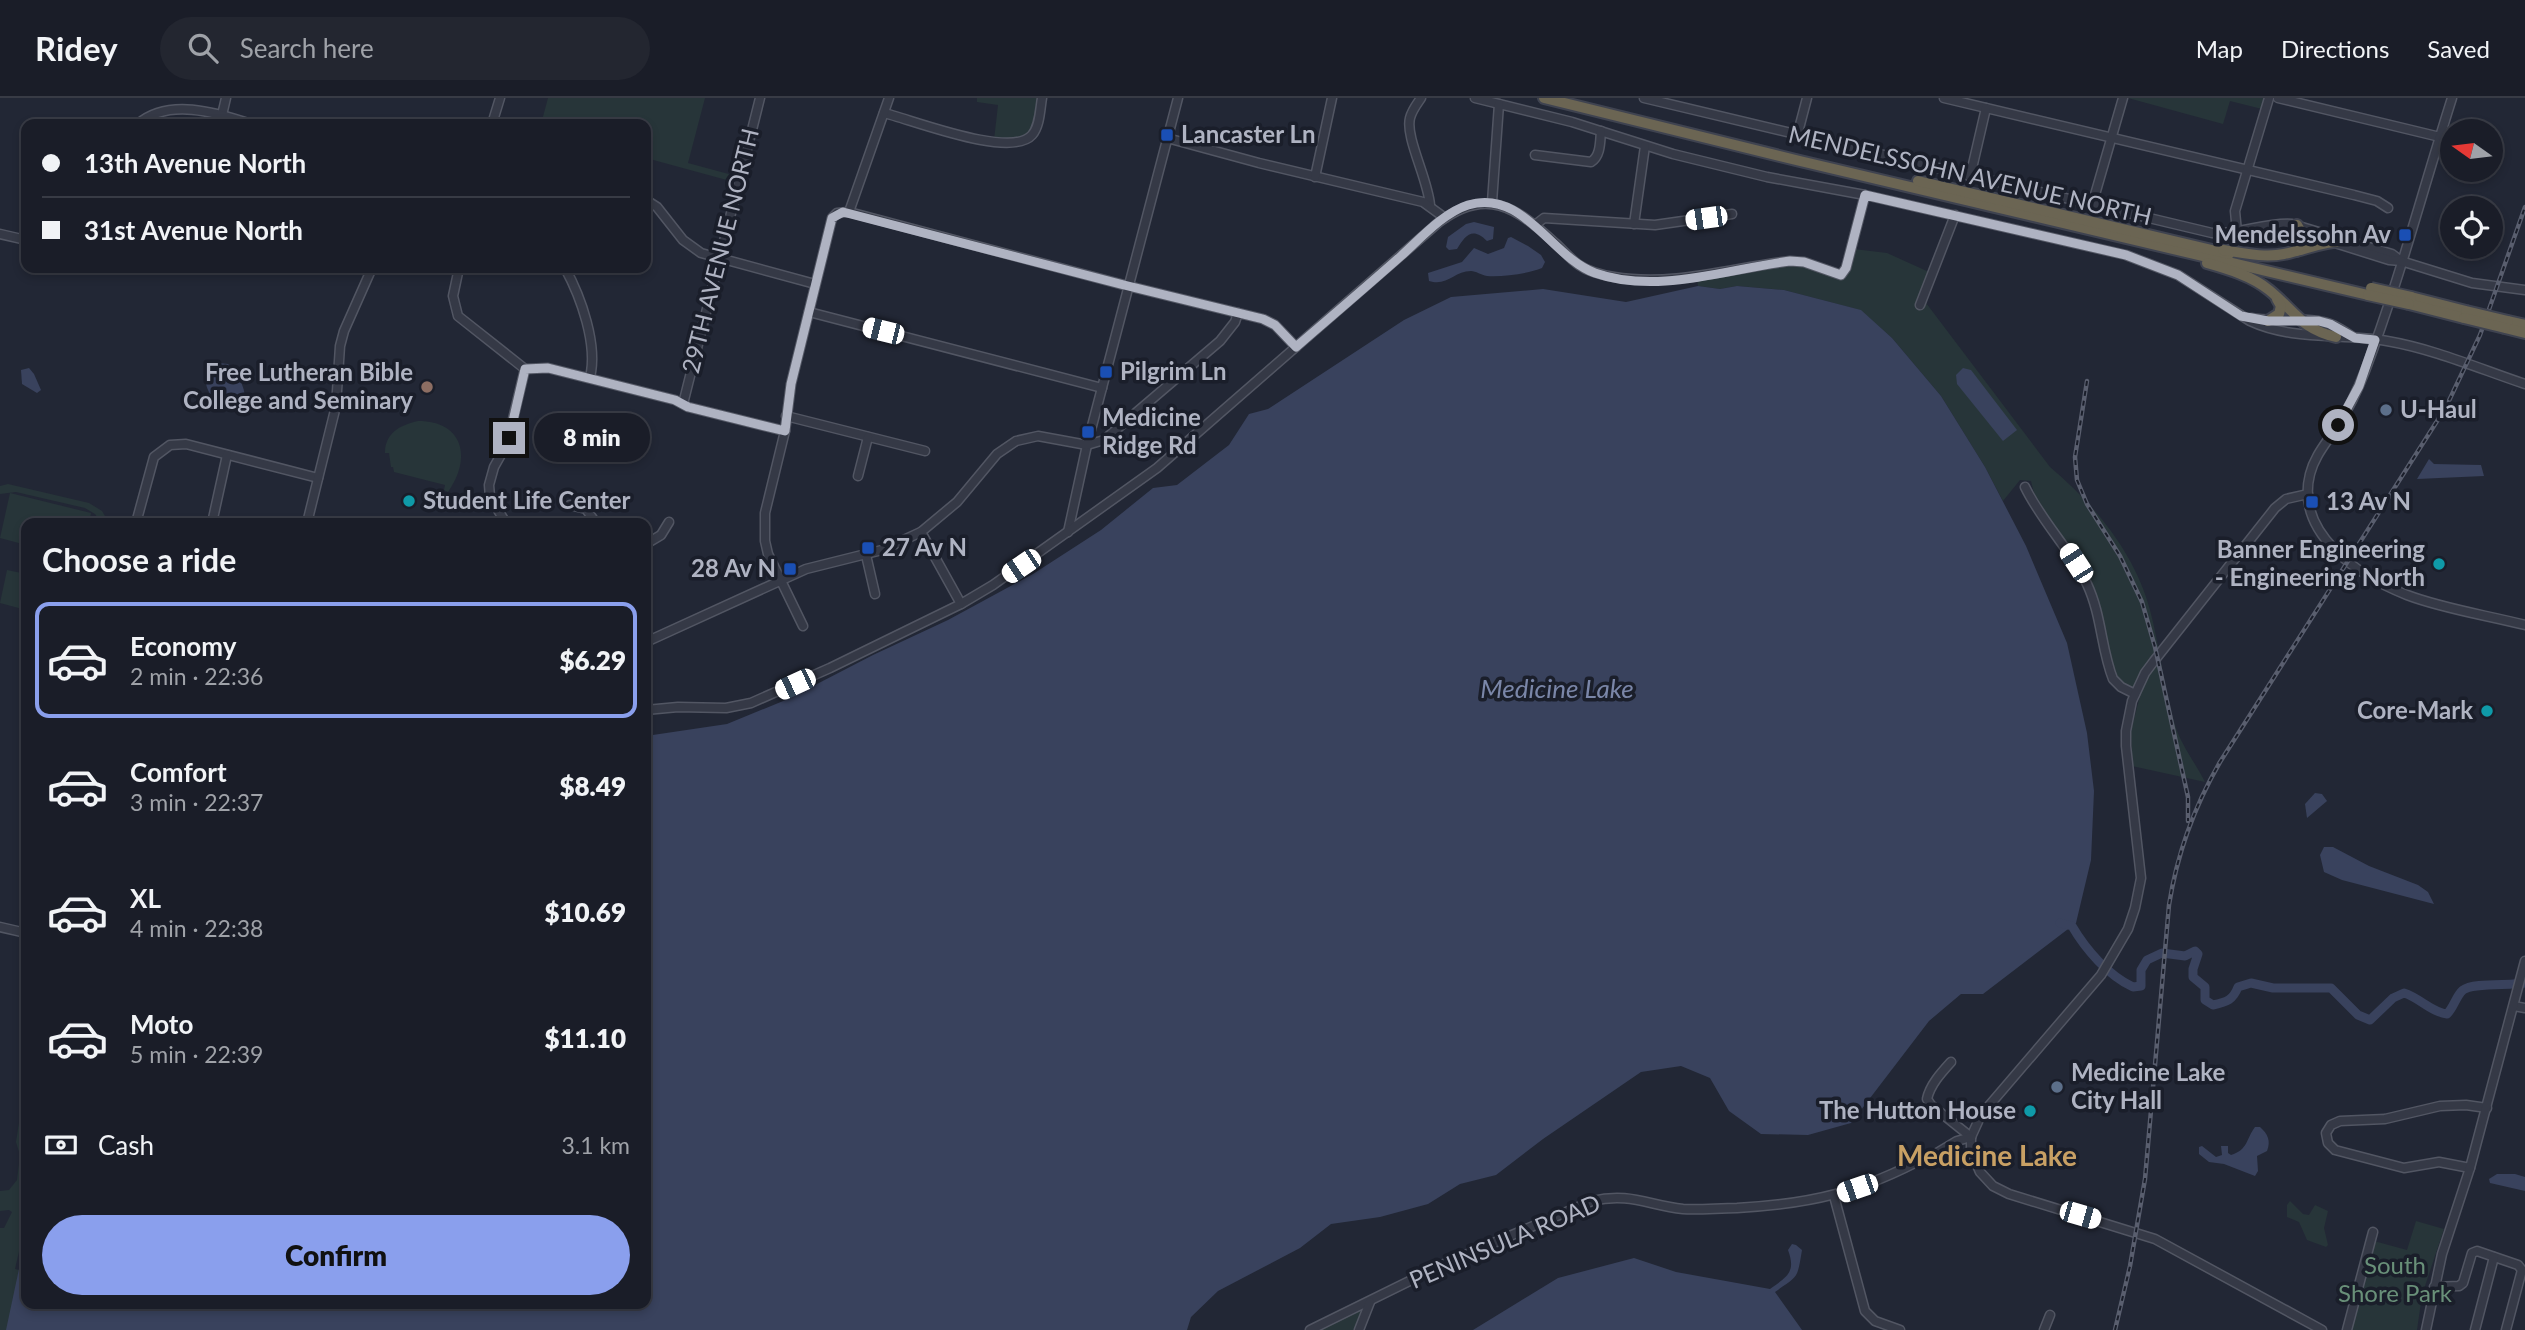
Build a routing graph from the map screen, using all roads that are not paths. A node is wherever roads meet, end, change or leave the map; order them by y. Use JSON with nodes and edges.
{"nodes":[{"id":1,"x":226,"y":98,"type":"edge"},
{"id":2,"x":500,"y":98,"type":"edge"},
{"id":3,"x":760,"y":98,"type":"edge"},
{"id":4,"x":890,"y":98,"type":"edge"},
{"id":5,"x":1042,"y":98,"type":"edge"},
{"id":6,"x":1178,"y":98,"type":"edge"},
{"id":7,"x":1332,"y":98,"type":"edge"},
{"id":8,"x":1421,"y":98,"type":"edge"},
{"id":9,"x":1475,"y":98,"type":"edge"},
{"id":10,"x":1544,"y":98,"type":"edge"},
{"id":11,"x":1575,"y":98,"type":"edge"},
{"id":12,"x":1644,"y":98,"type":"edge"},
{"id":13,"x":1807,"y":98,"type":"edge"},
{"id":14,"x":1944,"y":98,"type":"edge"},
{"id":15,"x":2123,"y":98,"type":"edge"},
{"id":16,"x":2269,"y":98,"type":"edge"},
{"id":17,"x":2278,"y":98,"type":"edge"},
{"id":18,"x":2452,"y":98,"type":"edge"},
{"id":19,"x":1965,"y":100,"type":"edge"},
{"id":20,"x":1499,"y":104,"type":"junction"},
{"id":21,"x":1986,"y":108,"type":"junction"},
{"id":22,"x":884,"y":113,"type":"junction"},
{"id":23,"x":222,"y":115,"type":"junction"},
{"id":24,"x":144,"y":119,"type":"edge"},
{"id":25,"x":235,"y":119,"type":"edge"},
{"id":26,"x":494,"y":119,"type":"edge"},
{"id":27,"x":2446,"y":119,"type":"edge"},
{"id":28,"x":1601,"y":131,"type":"junction"},
{"id":29,"x":1797,"y":136,"type":"junction"},
{"id":30,"x":2440,"y":137,"type":"joint"},
{"id":31,"x":1167,"y":138,"type":"junction"},
{"id":32,"x":2112,"y":138,"type":"junction"},
{"id":33,"x":1645,"y":146,"type":"junction"},
{"id":34,"x":1535,"y":155,"type":"dead end"},
{"id":35,"x":2248,"y":169,"type":"junction"},
{"id":36,"x":1315,"y":177,"type":"junction"},
{"id":37,"x":1970,"y":177,"type":"junction"},
{"id":38,"x":1865,"y":195,"type":"junction"},
{"id":39,"x":1492,"y":202,"type":"junction"},
{"id":40,"x":651,"y":203,"type":"edge"},
{"id":41,"x":1430,"y":205,"type":"junction"},
{"id":42,"x":2092,"y":205,"type":"junction"},
{"id":43,"x":2388,"y":208,"type":"dead end"},
{"id":44,"x":849,"y":212,"type":"junction"},
{"id":45,"x":1732,"y":214,"type":"dead end"},
{"id":46,"x":1955,"y":215,"type":"junction"},
{"id":47,"x":1445,"y":218,"type":"junction"},
{"id":48,"x":1634,"y":224,"type":"junction"},
{"id":49,"x":1535,"y":225,"type":"junction"},
{"id":50,"x":2297,"y":225,"type":"junction"},
{"id":51,"x":2237,"y":232,"type":"junction"},
{"id":52,"x":0,"y":234,"type":"edge"},
{"id":53,"x":2121,"y":237,"type":"junction"},
{"id":54,"x":21,"y":239,"type":"edge"},
{"id":55,"x":2172,"y":241,"type":"junction"},
{"id":56,"x":2344,"y":241,"type":"junction"},
{"id":57,"x":2331,"y":242,"type":"junction"},
{"id":58,"x":2296,"y":251,"type":"junction"},
{"id":59,"x":719,"y":258,"type":"junction"},
{"id":60,"x":2401,"y":261,"type":"junction"},
{"id":61,"x":370,"y":273,"type":"edge"},
{"id":62,"x":458,"y":273,"type":"edge"},
{"id":63,"x":568,"y":273,"type":"edge"},
{"id":64,"x":816,"y":284,"type":"junction"},
{"id":65,"x":1129,"y":285,"type":"junction"},
{"id":66,"x":2525,"y":290,"type":"edge"},
{"id":67,"x":2369,"y":291,"type":"junction"},
{"id":68,"x":2276,"y":296,"type":"junction"},
{"id":69,"x":1920,"y":305,"type":"dead end"},
{"id":70,"x":808,"y":312,"type":"junction"},
{"id":71,"x":1238,"y":313,"type":"junction"},
{"id":72,"x":2241,"y":316,"type":"junction"},
{"id":73,"x":2268,"y":321,"type":"junction"},
{"id":74,"x":2301,"y":321,"type":"junction"},
{"id":75,"x":2507,"y":324,"type":"junction"},
{"id":76,"x":2525,"y":325,"type":"edge"},
{"id":77,"x":2525,"y":332,"type":"edge"},
{"id":78,"x":2336,"y":337,"type":"junction"},
{"id":79,"x":2355,"y":338,"type":"junction"},
{"id":80,"x":2375,"y":340,"type":"junction"},
{"id":81,"x":1296,"y":347,"type":"junction"},
{"id":82,"x":525,"y":369,"type":"junction"},
{"id":83,"x":590,"y":377,"type":"junction"},
{"id":84,"x":2525,"y":384,"type":"edge"},
{"id":85,"x":1102,"y":388,"type":"junction"},
{"id":86,"x":683,"y":404,"type":"junction"},
{"id":87,"x":786,"y":416,"type":"junction"},
{"id":88,"x":785,"y":431,"type":"junction"},
{"id":89,"x":868,"y":437,"type":"junction"},
{"id":90,"x":1087,"y":445,"type":"junction"},
{"id":91,"x":925,"y":451,"type":"dead end"},
{"id":92,"x":227,"y":455,"type":"junction"},
{"id":93,"x":858,"y":476,"type":"dead end"},
{"id":94,"x":318,"y":478,"type":"junction"},
{"id":95,"x":2025,"y":487,"type":"dead end"},
{"id":96,"x":2308,"y":494,"type":"junction"},
{"id":97,"x":570,"y":505,"type":"dead end"},
{"id":98,"x":137,"y":518,"type":"edge"},
{"id":99,"x":213,"y":518,"type":"edge"},
{"id":100,"x":308,"y":518,"type":"edge"},
{"id":101,"x":503,"y":518,"type":"edge"},
{"id":102,"x":592,"y":518,"type":"edge"},
{"id":103,"x":669,"y":522,"type":"dead end"},
{"id":104,"x":921,"y":532,"type":"junction"},
{"id":105,"x":1068,"y":532,"type":"junction"},
{"id":106,"x":651,"y":541,"type":"edge"},
{"id":107,"x":866,"y":555,"type":"junction"},
{"id":108,"x":780,"y":581,"type":"junction"},
{"id":109,"x":875,"y":594,"type":"dead end"},
{"id":110,"x":961,"y":604,"type":"junction"},
{"id":111,"x":2525,"y":625,"type":"edge"},
{"id":112,"x":803,"y":626,"type":"dead end"},
{"id":113,"x":651,"y":638,"type":"edge"},
{"id":114,"x":2135,"y":694,"type":"junction"},
{"id":115,"x":651,"y":710,"type":"edge"},
{"id":116,"x":0,"y":927,"type":"edge"},
{"id":117,"x":21,"y":932,"type":"edge"},
{"id":118,"x":2525,"y":961,"type":"edge"},
{"id":119,"x":2514,"y":1006,"type":"junction"},
{"id":120,"x":2525,"y":1008,"type":"edge"},
{"id":121,"x":1951,"y":1062,"type":"dead end"},
{"id":122,"x":2487,"y":1108,"type":"junction"},
{"id":123,"x":1971,"y":1136,"type":"junction"},
{"id":124,"x":2470,"y":1168,"type":"junction"},
{"id":125,"x":1835,"y":1196,"type":"junction"},
{"id":126,"x":2373,"y":1232,"type":"dead end"},
{"id":127,"x":2494,"y":1257,"type":"junction"},
{"id":128,"x":2434,"y":1287,"type":"junction"},
{"id":129,"x":1370,"y":1302,"type":"junction"},
{"id":130,"x":2050,"y":1315,"type":"dead end"},
{"id":131,"x":1310,"y":1330,"type":"edge"},
{"id":132,"x":1359,"y":1330,"type":"edge"},
{"id":133,"x":1900,"y":1330,"type":"edge"},
{"id":134,"x":2044,"y":1330,"type":"edge"},
{"id":135,"x":2322,"y":1330,"type":"edge"},
{"id":136,"x":2347,"y":1330,"type":"edge"},
{"id":137,"x":2426,"y":1330,"type":"edge"},
{"id":138,"x":2475,"y":1330,"type":"edge"},
{"id":139,"x":2506,"y":1330,"type":"edge"}],
"edges":[{"from":1,"to":23,"type":"street"},
{"from":2,"to":26,"type":"street"},
{"from":3,"to":59,"type":"street","name":"29TH AVENUE NORTH"},
{"from":4,"to":22,"type":"street"},
{"from":5,"to":22,"type":"street"},
{"from":6,"to":31,"type":"street"},
{"from":7,"to":36,"type":"street"},
{"from":8,"to":41,"type":"street"},
{"from":9,"to":20,"type":"street"},
{"from":10,"to":53,"type":"highway"},
{"from":11,"to":55,"type":"highway"},
{"from":12,"to":29,"type":"street","name":"MENDELSSOHN AVENUE NORTH"},
{"from":13,"to":29,"type":"street"},
{"from":14,"to":19,"type":"street"},
{"from":15,"to":32,"type":"street"},
{"from":16,"to":35,"type":"street"},
{"from":17,"to":30,"type":"street"},
{"from":18,"to":27,"type":"street"},
{"from":19,"to":21,"type":"street"},
{"from":20,"to":28,"type":"street"},
{"from":20,"to":39,"type":"street"},
{"from":21,"to":32,"type":"street"},
{"from":21,"to":37,"type":"street"},
{"from":22,"to":44,"type":"street"},
{"from":23,"to":24,"type":"street"},
{"from":23,"to":25,"type":"street"},
{"from":28,"to":33,"type":"street"},
{"from":28,"to":34,"type":"street"},
{"from":29,"to":37,"type":"street","name":"MENDELSSOHN AVENUE NORTH"},
{"from":30,"to":60,"type":"street"},
{"from":31,"to":36,"type":"street"},
{"from":31,"to":65,"type":"street"},
{"from":32,"to":35,"type":"street"},
{"from":32,"to":42,"type":"street"},
{"from":33,"to":38,"type":"street"},
{"from":33,"to":48,"type":"street"},
{"from":35,"to":43,"type":"street"},
{"from":35,"to":51,"type":"street"},
{"from":36,"to":41,"type":"street"},
{"from":37,"to":42,"type":"street","name":"MENDELSSOHN AVENUE NORTH"},
{"from":38,"to":46,"type":"street"},
{"from":38,"to":49,"type":"street"},
{"from":39,"to":47,"type":"street"},
{"from":39,"to":49,"type":"street"},
{"from":40,"to":59,"type":"street"},
{"from":41,"to":47,"type":"street"},
{"from":42,"to":51,"type":"street","name":"MENDELSSOHN AVENUE NORTH"},
{"from":44,"to":64,"type":"street"},
{"from":44,"to":65,"type":"street"},
{"from":45,"to":48,"type":"street"},
{"from":46,"to":69,"type":"street"},
{"from":46,"to":72,"type":"street"},
{"from":47,"to":81,"type":"street"},
{"from":48,"to":49,"type":"street"},
{"from":50,"to":51,"type":"street","name":"MENDELSSOHN AVENUE NORTH"},
{"from":50,"to":56,"type":"street","name":"MENDELSSOHN AVENUE NORTH"},
{"from":50,"to":57,"type":"street","name":"MENDELSSOHN AVENUE NORTH"},
{"from":50,"to":58,"type":"highway"},
{"from":52,"to":54,"type":"street"},
{"from":53,"to":67,"type":"highway"},
{"from":53,"to":68,"type":"highway"},
{"from":55,"to":58,"type":"highway"},
{"from":55,"to":67,"type":"highway"},
{"from":56,"to":57,"type":"highway"},
{"from":56,"to":60,"type":"street","name":"MENDELSSOHN AVENUE NORTH"},
{"from":57,"to":58,"type":"highway"},
{"from":57,"to":60,"type":"street","name":"MENDELSSOHN AVENUE NORTH"},
{"from":59,"to":64,"type":"street"},
{"from":59,"to":86,"type":"street","name":"29TH AVENUE NORTH"},
{"from":60,"to":66,"type":"street","name":"MENDELSSOHN AVENUE NORTH"},
{"from":60,"to":80,"type":"street"},
{"from":61,"to":94,"type":"street"},
{"from":62,"to":82,"type":"street"},
{"from":63,"to":83,"type":"street"},
{"from":64,"to":70,"type":"street"},
{"from":65,"to":71,"type":"street"},
{"from":65,"to":85,"type":"street"},
{"from":67,"to":75,"type":"highway","bridge":true},
{"from":68,"to":73,"type":"highway"},
{"from":68,"to":74,"type":"highway"},
{"from":70,"to":85,"type":"street"},
{"from":70,"to":87,"type":"street"},
{"from":71,"to":81,"type":"street"},
{"from":71,"to":90,"type":"street"},
{"from":72,"to":73,"type":"street"},
{"from":72,"to":78,"type":"street"},
{"from":73,"to":74,"type":"street"},
{"from":74,"to":78,"type":"highway"},
{"from":74,"to":79,"type":"street"},
{"from":75,"to":76,"type":"highway"},
{"from":75,"to":77,"type":"highway"},
{"from":78,"to":79,"type":"street"},
{"from":79,"to":80,"type":"street"},
{"from":80,"to":84,"type":"street"},
{"from":80,"to":96,"type":"street"},
{"from":81,"to":105,"type":"street"},
{"from":82,"to":83,"type":"street"},
{"from":82,"to":101,"type":"street"},
{"from":83,"to":86,"type":"street"},
{"from":85,"to":90,"type":"street"},
{"from":86,"to":88,"type":"street"},
{"from":87,"to":88,"type":"street"},
{"from":87,"to":89,"type":"street"},
{"from":88,"to":108,"type":"street"},
{"from":89,"to":91,"type":"street"},
{"from":89,"to":93,"type":"street"},
{"from":90,"to":104,"type":"street"},
{"from":90,"to":105,"type":"street"},
{"from":92,"to":94,"type":"street"},
{"from":92,"to":98,"type":"street"},
{"from":92,"to":99,"type":"street"},
{"from":94,"to":100,"type":"street"},
{"from":95,"to":114,"type":"street"},
{"from":96,"to":111,"type":"street"},
{"from":96,"to":114,"type":"street"},
{"from":97,"to":102,"type":"street"},
{"from":103,"to":106,"type":"street"},
{"from":104,"to":107,"type":"street"},
{"from":104,"to":110,"type":"street"},
{"from":105,"to":110,"type":"street"},
{"from":107,"to":108,"type":"street"},
{"from":107,"to":109,"type":"street"},
{"from":108,"to":112,"type":"street"},
{"from":108,"to":113,"type":"street"},
{"from":110,"to":115,"type":"street"},
{"from":114,"to":123,"type":"street"},
{"from":116,"to":117,"type":"street"},
{"from":118,"to":119,"type":"street"},
{"from":119,"to":120,"type":"street"},
{"from":119,"to":122,"type":"street"},
{"from":121,"to":123,"type":"street"},
{"from":122,"to":124,"type":"street"},
{"from":122,"to":124,"type":"street"},
{"from":123,"to":125,"type":"street","name":"PENINSULA ROAD"},
{"from":123,"to":135,"type":"street"},
{"from":124,"to":128,"type":"street"},
{"from":125,"to":129,"type":"street","name":"PENINSULA ROAD"},
{"from":125,"to":133,"type":"street"},
{"from":126,"to":136,"type":"street"},
{"from":127,"to":128,"type":"street"},
{"from":127,"to":138,"type":"street"},
{"from":127,"to":139,"type":"street"},
{"from":128,"to":137,"type":"street"},
{"from":129,"to":131,"type":"street","name":"PENINSULA ROAD"},
{"from":129,"to":132,"type":"street"},
{"from":130,"to":134,"type":"street"}]}
